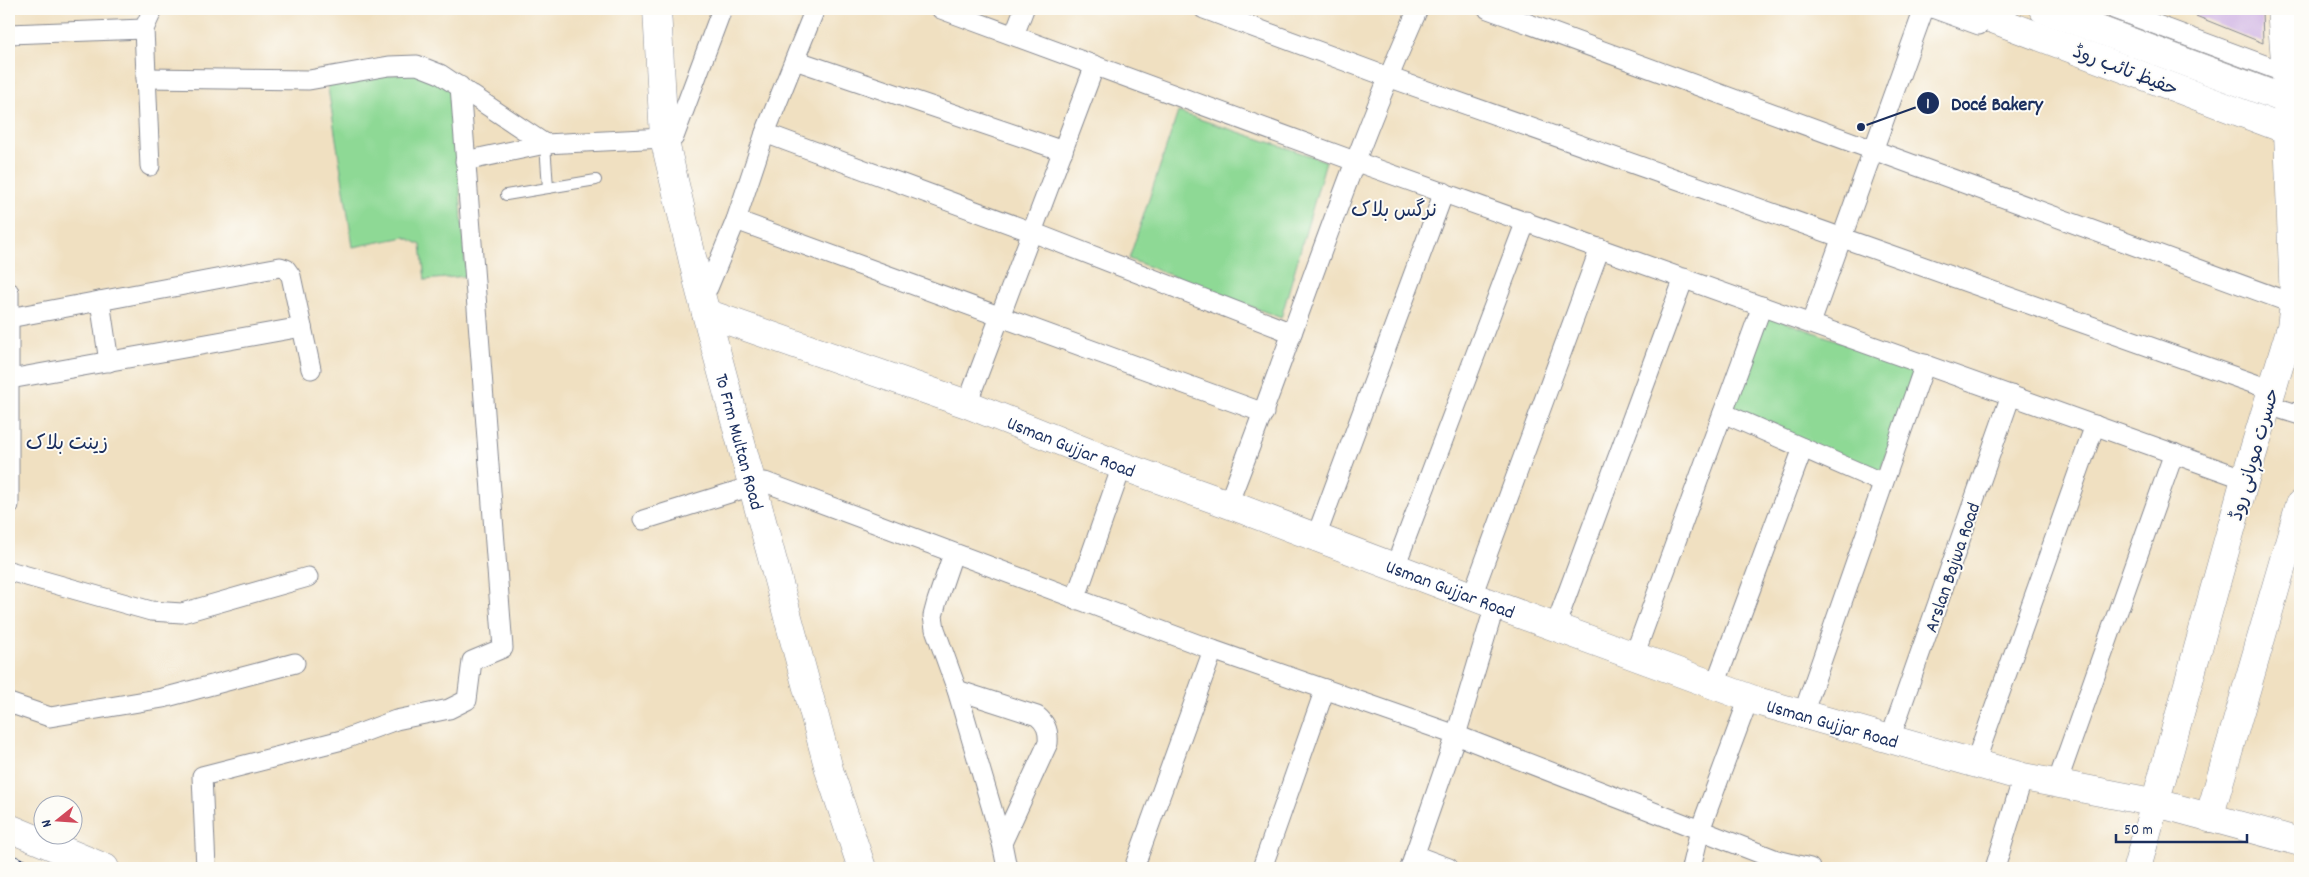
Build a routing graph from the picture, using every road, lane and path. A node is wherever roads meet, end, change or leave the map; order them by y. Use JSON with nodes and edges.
{"nodes":[{"id":1,"x":153,"y":9,"type":"edge"},
{"id":2,"x":657,"y":9,"type":"edge"},
{"id":3,"x":722,"y":9,"type":"edge"},
{"id":4,"x":816,"y":9,"type":"edge"},
{"id":5,"x":942,"y":9,"type":"edge"},
{"id":6,"x":1024,"y":9,"type":"edge"},
{"id":7,"x":1204,"y":9,"type":"edge"},
{"id":8,"x":1418,"y":9,"type":"edge"},
{"id":9,"x":1488,"y":9,"type":"edge"},
{"id":10,"x":1924,"y":9,"type":"edge"},
{"id":11,"x":1935,"y":9,"type":"edge"},
{"id":12,"x":1966,"y":9,"type":"edge"},
{"id":13,"x":2043,"y":9,"type":"edge"},
{"id":14,"x":2114,"y":9,"type":"edge"},
{"id":15,"x":2281,"y":9,"type":"edge"},
{"id":16,"x":144,"y":29,"type":"junction"},
{"id":17,"x":9,"y":34,"type":"edge"},
{"id":18,"x":1014,"y":35,"type":"junction"},
{"id":19,"x":795,"y":60,"type":"junction"},
{"id":20,"x":1095,"y":65,"type":"junction"},
{"id":21,"x":2286,"y":73,"type":"junction"},
{"id":22,"x":1388,"y":77,"type":"junction"},
{"id":23,"x":146,"y":78,"type":"junction"},
{"id":24,"x":460,"y":86,"type":"junction"},
{"id":25,"x":2287,"y":100,"type":"junction"},
{"id":26,"x":765,"y":134,"type":"junction"},
{"id":27,"x":2287,"y":137,"type":"junction"},
{"id":28,"x":664,"y":138,"type":"junction"},
{"id":29,"x":544,"y":144,"type":"junction"},
{"id":30,"x":1063,"y":150,"type":"junction"},
{"id":31,"x":1873,"y":151,"type":"junction"},
{"id":32,"x":464,"y":161,"type":"junction"},
{"id":33,"x":1357,"y":162,"type":"junction"},
{"id":34,"x":150,"y":166,"type":"dead end"},
{"id":35,"x":596,"y":180,"type":"dead end"},
{"id":36,"x":548,"y":188,"type":"junction"},
{"id":37,"x":1444,"y":192,"type":"junction"},
{"id":38,"x":506,"y":196,"type":"dead end"},
{"id":39,"x":736,"y":220,"type":"junction"},
{"id":40,"x":1526,"y":221,"type":"junction"},
{"id":41,"x":1032,"y":232,"type":"junction"},
{"id":42,"x":1842,"y":238,"type":"junction"},
{"id":43,"x":1600,"y":248,"type":"junction"},
{"id":44,"x":1684,"y":278,"type":"junction"},
{"id":45,"x":9,"y":292,"type":"edge"},
{"id":46,"x":100,"y":301,"type":"junction"},
{"id":47,"x":703,"y":302,"type":"junction"},
{"id":48,"x":2294,"y":304,"type":"junction"},
{"id":49,"x":1762,"y":306,"type":"junction"},
{"id":50,"x":9,"y":318,"type":"edge"},
{"id":51,"x":1000,"y":318,"type":"junction"},
{"id":52,"x":1811,"y":323,"type":"junction"},
{"id":53,"x":302,"y":327,"type":"junction"},
{"id":54,"x":1292,"y":333,"type":"junction"},
{"id":55,"x":109,"y":362,"type":"junction"},
{"id":56,"x":1925,"y":364,"type":"junction"},
{"id":57,"x":311,"y":369,"type":"dead end"},
{"id":58,"x":10,"y":379,"type":"edge"},
{"id":59,"x":2011,"y":395,"type":"junction"},
{"id":60,"x":2270,"y":398,"type":"junction"},
{"id":61,"x":967,"y":404,"type":"junction"},
{"id":62,"x":1264,"y":413,"type":"junction"},
{"id":63,"x":1723,"y":413,"type":"junction"},
{"id":64,"x":2300,"y":415,"type":"edge"},
{"id":65,"x":2095,"y":425,"type":"junction"},
{"id":66,"x":1803,"y":448,"type":"junction"},
{"id":67,"x":2174,"y":453,"type":"junction"},
{"id":68,"x":1122,"y":466,"type":"junction"},
{"id":69,"x":2246,"y":479,"type":"junction"},
{"id":70,"x":1883,"y":483,"type":"junction"},
{"id":71,"x":753,"y":486,"type":"junction"},
{"id":72,"x":1228,"y":504,"type":"junction"},
{"id":73,"x":2300,"y":504,"type":"edge"},
{"id":74,"x":9,"y":505,"type":"edge"},
{"id":75,"x":643,"y":520,"type":"dead end"},
{"id":76,"x":1316,"y":537,"type":"junction"},
{"id":77,"x":953,"y":554,"type":"junction"},
{"id":78,"x":1395,"y":567,"type":"junction"},
{"id":79,"x":9,"y":572,"type":"edge"},
{"id":80,"x":308,"y":577,"type":"dead end"},
{"id":81,"x":1075,"y":600,"type":"junction"},
{"id":82,"x":1484,"y":601,"type":"junction"},
{"id":83,"x":1555,"y":627,"type":"junction"},
{"id":84,"x":1213,"y":650,"type":"junction"},
{"id":85,"x":1634,"y":656,"type":"junction"},
{"id":86,"x":295,"y":662,"type":"dead end"},
{"id":87,"x":1715,"y":685,"type":"junction"},
{"id":88,"x":1325,"y":689,"type":"junction"},
{"id":89,"x":957,"y":690,"type":"junction"},
{"id":90,"x":1749,"y":698,"type":"junction"},
{"id":91,"x":9,"y":703,"type":"edge"},
{"id":92,"x":1803,"y":714,"type":"junction"},
{"id":93,"x":1456,"y":735,"type":"junction"},
{"id":94,"x":1890,"y":739,"type":"junction"},
{"id":95,"x":1975,"y":763,"type":"junction"},
{"id":96,"x":2023,"y":777,"type":"junction"},
{"id":97,"x":2057,"y":783,"type":"junction"},
{"id":98,"x":2157,"y":803,"type":"junction"},
{"id":99,"x":2209,"y":818,"type":"junction"},
{"id":100,"x":9,"y":828,"type":"edge"},
{"id":101,"x":1700,"y":830,"type":"junction"},
{"id":102,"x":2300,"y":842,"type":"edge"},
{"id":103,"x":1002,"y":843,"type":"junction"},
{"id":104,"x":1412,"y":862,"type":"edge"},
{"id":105,"x":105,"y":868,"type":"edge"},
{"id":106,"x":206,"y":868,"type":"edge"},
{"id":107,"x":862,"y":868,"type":"edge"},
{"id":108,"x":1006,"y":868,"type":"edge"},
{"id":109,"x":1134,"y":868,"type":"edge"},
{"id":110,"x":1262,"y":868,"type":"edge"},
{"id":111,"x":1449,"y":868,"type":"edge"},
{"id":112,"x":1691,"y":868,"type":"edge"},
{"id":113,"x":1810,"y":868,"type":"edge"},
{"id":114,"x":1995,"y":868,"type":"edge"},
{"id":115,"x":2138,"y":868,"type":"edge"}],
"edges":[{"from":1,"to":16,"type":"street"},
{"from":2,"to":28,"type":"street","name":"To Frm Multan Road"},
{"from":3,"to":28,"type":"street"},
{"from":4,"to":19,"type":"street"},
{"from":5,"to":18,"type":"street"},
{"from":6,"to":18,"type":"street"},
{"from":7,"to":22,"type":"street"},
{"from":8,"to":22,"type":"street"},
{"from":9,"to":31,"type":"street"},
{"from":10,"to":31,"type":"street"},
{"from":11,"to":27,"type":"street"},
{"from":12,"to":27,"type":"street","name":"حفیظ تائب روڈ"},
{"from":13,"to":25,"type":"street","name":"حفیظ تائب روڈ"},
{"from":14,"to":21,"type":"street"},
{"from":15,"to":21,"type":"street","name":"حسرت موہانی روڈ"},
{"from":16,"to":17,"type":"street"},
{"from":16,"to":23,"type":"street"},
{"from":18,"to":20,"type":"street"},
{"from":19,"to":26,"type":"street"},
{"from":19,"to":30,"type":"street"},
{"from":20,"to":30,"type":"street"},
{"from":20,"to":33,"type":"street"},
{"from":21,"to":25,"type":"street","name":"حسرت موہانی روڈ"},
{"from":22,"to":33,"type":"street"},
{"from":22,"to":42,"type":"street"},
{"from":23,"to":24,"type":"street"},
{"from":23,"to":34,"type":"street"},
{"from":24,"to":29,"type":"street"},
{"from":24,"to":32,"type":"street"},
{"from":25,"to":27,"type":"street","name":"حسرت موہانی روڈ"},
{"from":26,"to":39,"type":"street"},
{"from":26,"to":41,"type":"street"},
{"from":27,"to":48,"type":"street","name":"حسرت موہانی روڈ"},
{"from":28,"to":29,"type":"street"},
{"from":28,"to":47,"type":"street","name":"To Frm Multan Road"},
{"from":29,"to":32,"type":"street"},
{"from":29,"to":36,"type":"lane"},
{"from":30,"to":41,"type":"street"},
{"from":31,"to":42,"type":"street"},
{"from":31,"to":48,"type":"street"},
{"from":32,"to":106,"type":"street"},
{"from":33,"to":37,"type":"street"},
{"from":33,"to":54,"type":"street"},
{"from":35,"to":36,"type":"lane"},
{"from":36,"to":38,"type":"lane"},
{"from":37,"to":40,"type":"street"},
{"from":37,"to":76,"type":"street"},
{"from":39,"to":47,"type":"street"},
{"from":39,"to":51,"type":"street"},
{"from":40,"to":43,"type":"street"},
{"from":40,"to":78,"type":"street"},
{"from":41,"to":51,"type":"street"},
{"from":41,"to":54,"type":"street"},
{"from":42,"to":52,"type":"street"},
{"from":42,"to":60,"type":"street"},
{"from":43,"to":44,"type":"street"},
{"from":43,"to":82,"type":"street"},
{"from":44,"to":49,"type":"street"},
{"from":44,"to":83,"type":"street"},
{"from":45,"to":50,"type":"street"},
{"from":46,"to":50,"type":"street"},
{"from":46,"to":53,"type":"street"},
{"from":46,"to":55,"type":"street"},
{"from":47,"to":61,"type":"street","name":"Usman Gujjar Road"},
{"from":47,"to":71,"type":"street","name":"To Frm Multan Road"},
{"from":48,"to":60,"type":"street","name":"حسرت موہانی روڈ"},
{"from":49,"to":52,"type":"street"},
{"from":49,"to":63,"type":"street"},
{"from":50,"to":58,"type":"street"},
{"from":51,"to":61,"type":"street"},
{"from":51,"to":62,"type":"street"},
{"from":52,"to":56,"type":"street"},
{"from":53,"to":55,"type":"street"},
{"from":53,"to":57,"type":"street"},
{"from":54,"to":62,"type":"street"},
{"from":55,"to":58,"type":"street"},
{"from":56,"to":59,"type":"street"},
{"from":56,"to":70,"type":"street"},
{"from":58,"to":74,"type":"street"},
{"from":59,"to":65,"type":"street"},
{"from":59,"to":94,"type":"street","name":"Arslan Bajwa Road"},
{"from":60,"to":64,"type":"street"},
{"from":60,"to":69,"type":"street","name":"حسرت موہانی روڈ"},
{"from":61,"to":68,"type":"street","name":"Usman Gujjar Road"},
{"from":62,"to":72,"type":"street"},
{"from":63,"to":66,"type":"street"},
{"from":63,"to":85,"type":"street"},
{"from":65,"to":67,"type":"street"},
{"from":65,"to":95,"type":"street"},
{"from":66,"to":70,"type":"street"},
{"from":66,"to":87,"type":"street"},
{"from":67,"to":69,"type":"street"},
{"from":67,"to":97,"type":"street"},
{"from":68,"to":72,"type":"street","name":"Usman Gujjar Road"},
{"from":68,"to":81,"type":"street"},
{"from":69,"to":98,"type":"street","name":"حسرت موہانی روڈ"},
{"from":70,"to":92,"type":"street"},
{"from":71,"to":75,"type":"street"},
{"from":71,"to":77,"type":"street"},
{"from":71,"to":107,"type":"street","name":"To Frm Multan Road"},
{"from":72,"to":76,"type":"street","name":"Usman Gujjar Road"},
{"from":73,"to":99,"type":"street"},
{"from":76,"to":78,"type":"street","name":"Usman Gujjar Road"},
{"from":77,"to":81,"type":"street"},
{"from":77,"to":89,"type":"street"},
{"from":78,"to":82,"type":"street","name":"Usman Gujjar Road"},
{"from":79,"to":80,"type":"street"},
{"from":81,"to":84,"type":"street"},
{"from":82,"to":83,"type":"street","name":"Usman Gujjar Road"},
{"from":82,"to":93,"type":"street"},
{"from":83,"to":85,"type":"street","name":"Usman Gujjar Road"},
{"from":84,"to":88,"type":"street"},
{"from":84,"to":109,"type":"street"},
{"from":85,"to":87,"type":"street","name":"Usman Gujjar Road"},
{"from":86,"to":91,"type":"street"},
{"from":87,"to":90,"type":"street","name":"Usman Gujjar Road"},
{"from":88,"to":93,"type":"street"},
{"from":88,"to":110,"type":"street"},
{"from":89,"to":103,"type":"street"},
{"from":89,"to":103,"type":"street"},
{"from":90,"to":92,"type":"street","name":"Usman Gujjar Road"},
{"from":90,"to":101,"type":"street"},
{"from":92,"to":94,"type":"street","name":"Usman Gujjar Road"},
{"from":93,"to":101,"type":"street"},
{"from":93,"to":104,"type":"street"},
{"from":94,"to":95,"type":"street","name":"Usman Gujjar Road"},
{"from":95,"to":96,"type":"street","name":"Usman Gujjar Road"},
{"from":96,"to":97,"type":"street","name":"Usman Gujjar Road"},
{"from":96,"to":114,"type":"street"},
{"from":97,"to":98,"type":"street","name":"Usman Gujjar Road"},
{"from":98,"to":99,"type":"street","name":"Usman Gujjar Road"},
{"from":98,"to":115,"type":"street","name":"حسرت موہانی روڈ"},
{"from":99,"to":102,"type":"street","name":"Usman Gujjar Road"},
{"from":100,"to":105,"type":"street"},
{"from":101,"to":112,"type":"street"},
{"from":101,"to":113,"type":"street"},
{"from":103,"to":108,"type":"street"},
{"from":104,"to":111,"type":"street"}]}
